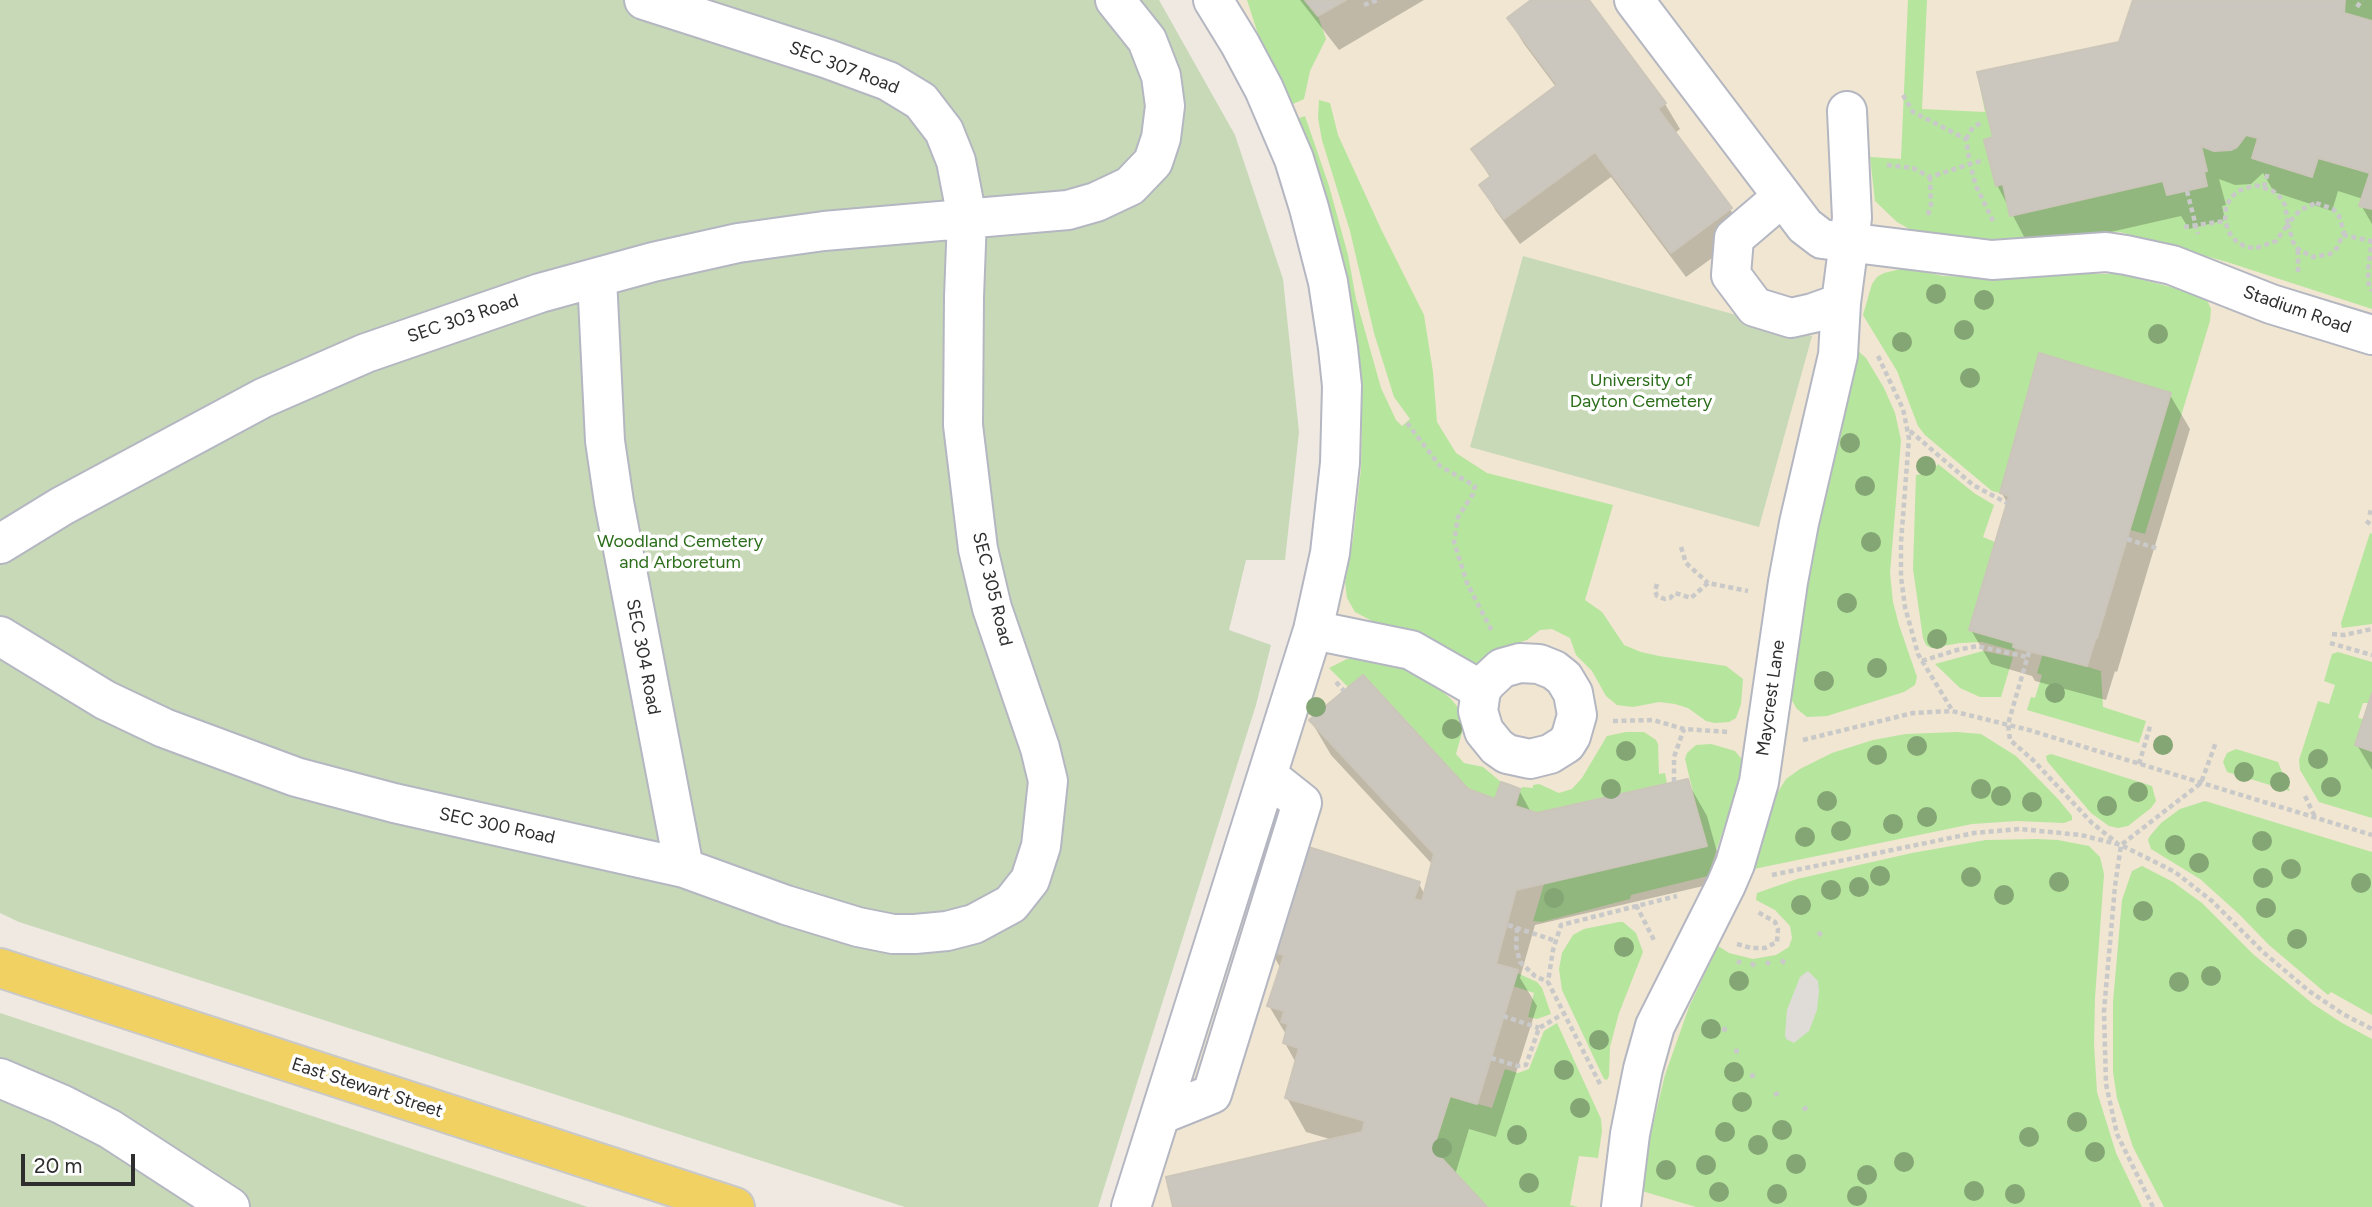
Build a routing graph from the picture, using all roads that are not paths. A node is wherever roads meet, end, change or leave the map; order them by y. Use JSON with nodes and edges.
{"nodes":[{"id":1,"x":644,"y":0,"type":"edge"},
{"id":2,"x":1115,"y":0,"type":"edge"},
{"id":3,"x":1213,"y":0,"type":"edge"},
{"id":4,"x":1634,"y":0,"type":"edge"},
{"id":5,"x":1847,"y":111,"type":"dead end"},
{"id":6,"x":1782,"y":197,"type":"junction"},
{"id":7,"x":967,"y":218,"type":"junction"},
{"id":8,"x":1850,"y":242,"type":"junction"},
{"id":9,"x":597,"y":278,"type":"junction"},
{"id":10,"x":1841,"y":303,"type":"junction"},
{"id":11,"x":2372,"y":335,"type":"edge"},
{"id":12,"x":0,"y":544,"type":"edge"},
{"id":13,"x":1312,"y":630,"type":"junction"},
{"id":14,"x":0,"y":636,"type":"edge"},
{"id":15,"x":1481,"y":690,"type":"dead end"},
{"id":16,"x":684,"y":868,"type":"junction"},
{"id":17,"x":1011,"y":904,"type":"joint"},
{"id":18,"x":0,"y":968,"type":"edge"},
{"id":19,"x":0,"y":1079,"type":"edge"},
{"id":20,"x":230,"y":1207,"type":"edge"},
{"id":21,"x":735,"y":1207,"type":"edge"},
{"id":22,"x":1131,"y":1207,"type":"edge"},
{"id":23,"x":1621,"y":1207,"type":"edge"}],
"edges":[{"from":1,"to":7,"type":"street","name":"SEC 307 Road"},
{"from":2,"to":7,"type":"street","name":"SEC 303 Road"},
{"from":3,"to":13,"type":"street"},
{"from":4,"to":6,"type":"street","name":"Stadium Road"},
{"from":5,"to":8,"type":"street","name":"Maycrest Lane"},
{"from":6,"to":8,"type":"street","name":"Stadium Road"},
{"from":6,"to":10,"type":"street"},
{"from":7,"to":9,"type":"street","name":"SEC 303 Road"},
{"from":7,"to":17,"type":"street","name":"SEC 305 Road"},
{"from":8,"to":10,"type":"street","name":"Maycrest Lane"},
{"from":8,"to":11,"type":"street","name":"Stadium Road"},
{"from":9,"to":12,"type":"street","name":"SEC 303 Road"},
{"from":9,"to":16,"type":"street","name":"SEC 304 Road"},
{"from":10,"to":23,"type":"street","name":"Maycrest Lane"},
{"from":13,"to":15,"type":"street"},
{"from":13,"to":22,"type":"street"},
{"from":14,"to":16,"type":"street","name":"SEC 300 Road"},
{"from":16,"to":17,"type":"street","name":"SEC 300 Road"},
{"from":18,"to":21,"type":"main road","name":"East Stewart Street"},
{"from":19,"to":20,"type":"street"}]}
